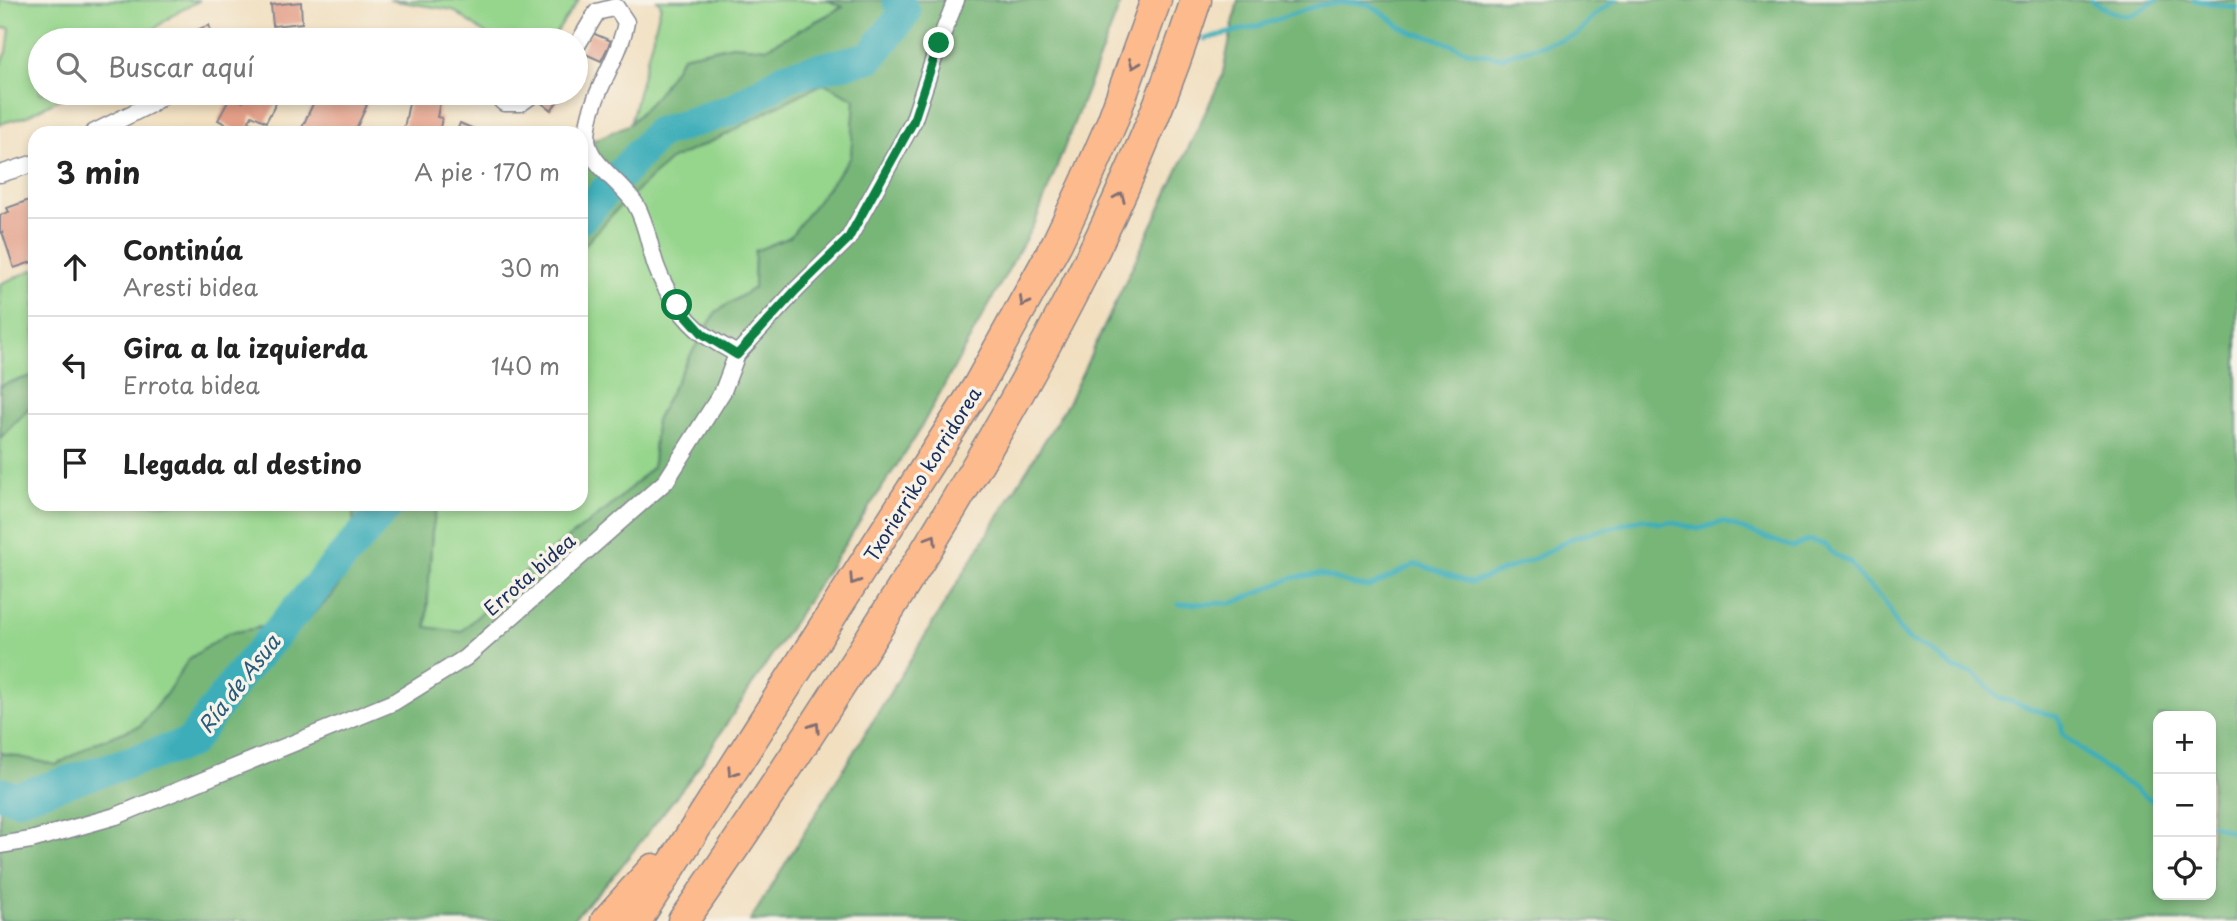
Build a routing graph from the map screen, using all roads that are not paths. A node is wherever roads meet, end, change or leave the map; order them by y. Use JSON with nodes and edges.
{"nodes":[{"id":1,"x":956,"y":0,"type":"edge"},
{"id":2,"x":1156,"y":0,"type":"edge"},
{"id":3,"x":1196,"y":0,"type":"edge"},
{"id":4,"x":587,"y":28,"type":"edge"},
{"id":5,"x":148,"y":105,"type":"edge"},
{"id":6,"x":107,"y":126,"type":"edge"},
{"id":7,"x":588,"y":133,"type":"edge"},
{"id":8,"x":588,"y":142,"type":"edge"},
{"id":9,"x":28,"y":165,"type":"edge"},
{"id":10,"x":0,"y":174,"type":"edge"},
{"id":11,"x":737,"y":355,"type":"junction"},
{"id":12,"x":751,"y":825,"type":"junction"},
{"id":13,"x":690,"y":837,"type":"junction"},
{"id":14,"x":0,"y":845,"type":"edge"},
{"id":15,"x":606,"y":921,"type":"edge"},
{"id":16,"x":636,"y":921,"type":"edge"},
{"id":17,"x":683,"y":921,"type":"edge"},
{"id":18,"x":702,"y":921,"type":"edge"}],
"edges":[{"from":1,"to":11,"type":"street","name":"Errota bidea"},
{"from":2,"to":13,"type":"highway","name":"Txorierriko korridorea","one_way":true},
{"from":12,"to":3,"type":"highway","one_way":true},
{"from":4,"to":7,"type":"street"},
{"from":5,"to":6,"type":"street"},
{"from":8,"to":11,"type":"street"},
{"from":9,"to":10,"type":"street"},
{"from":11,"to":14,"type":"street","name":"Errota bidea"},
{"from":12,"to":17,"type":"highway"},
{"from":12,"to":18,"type":"highway"},
{"from":13,"to":15,"type":"highway"},
{"from":13,"to":16,"type":"highway","name":"Txorierriko korridorea"}]}
